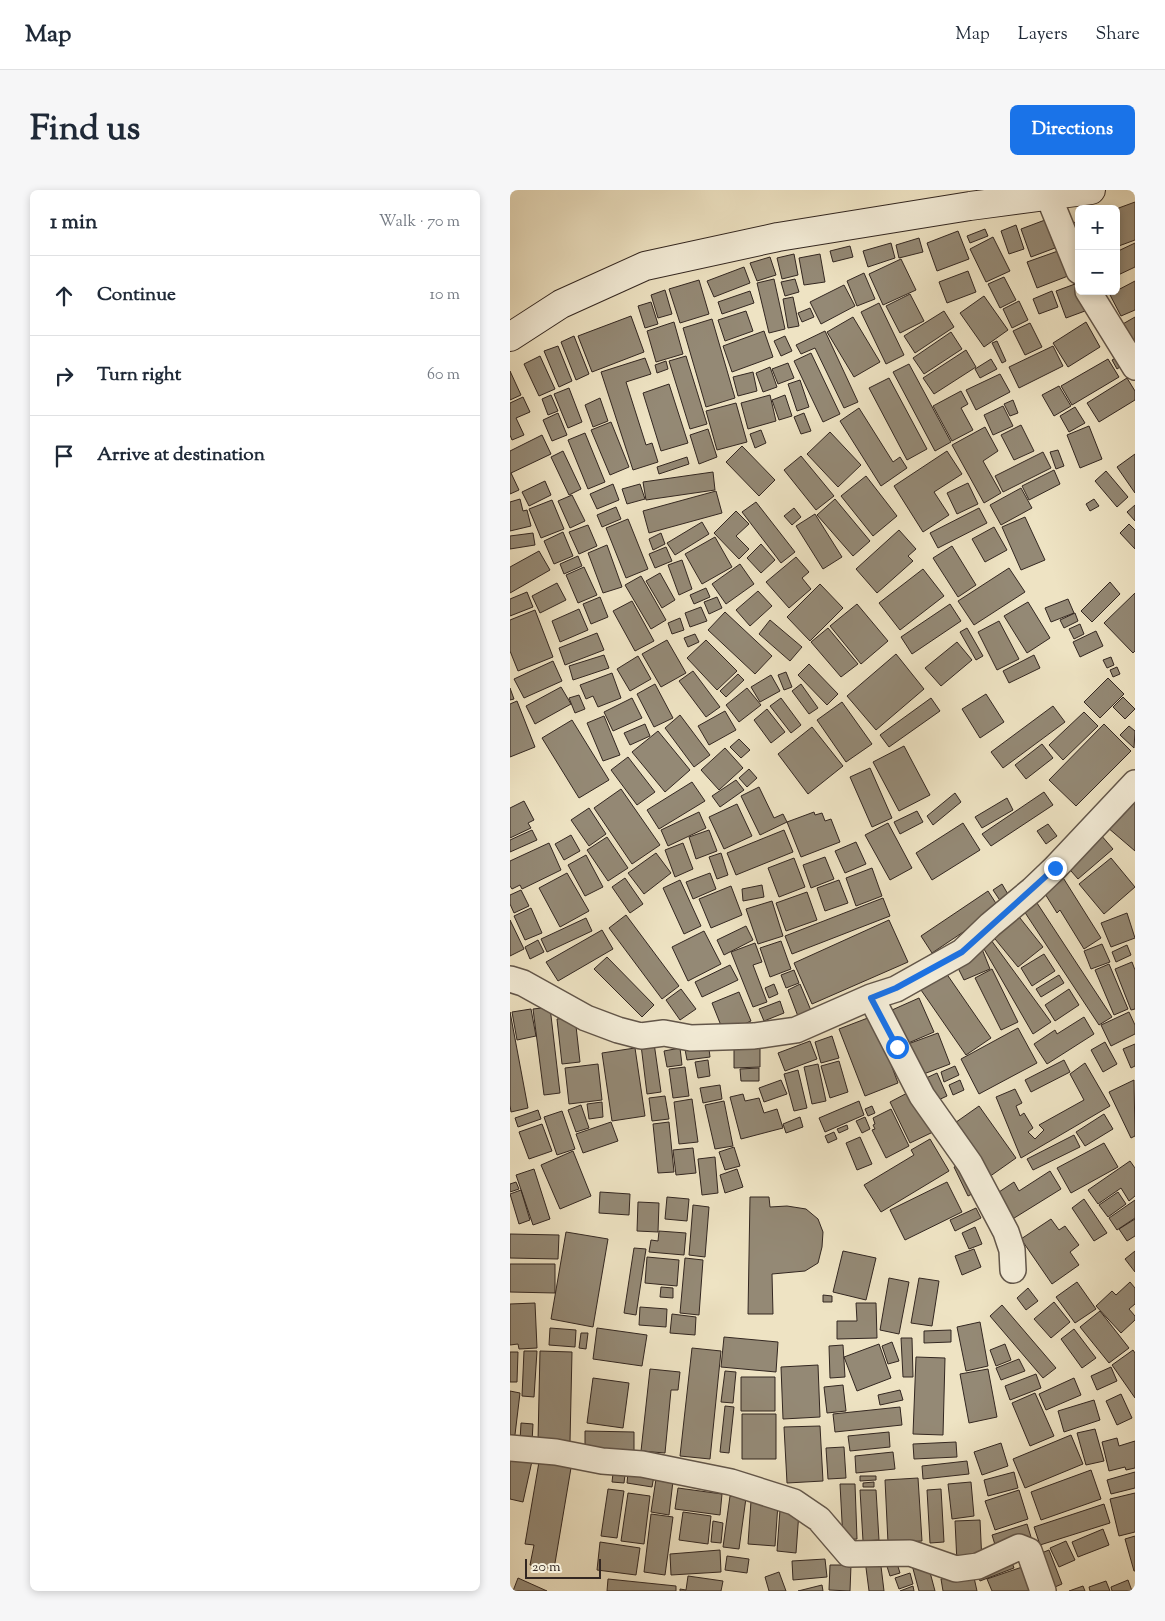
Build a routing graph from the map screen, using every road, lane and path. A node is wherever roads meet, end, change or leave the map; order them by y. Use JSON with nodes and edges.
{"nodes":[{"id":1,"x":1091,"y":190,"type":"edge"},
{"id":2,"x":1048,"y":195,"type":"junction"},
{"id":3,"x":1075,"y":261,"type":"edge"},
{"id":4,"x":1090,"y":295,"type":"edge"},
{"id":5,"x":510,"y":336,"type":"edge"},
{"id":6,"x":1135,"y":367,"type":"edge"},
{"id":7,"x":1135,"y":782,"type":"edge"},
{"id":8,"x":510,"y":979,"type":"edge"},
{"id":9,"x":871,"y":998,"type":"junction"},
{"id":10,"x":1013,"y":1270,"type":"dead end"},
{"id":11,"x":510,"y":1448,"type":"edge"},
{"id":12,"x":1043,"y":1591,"type":"edge"}],
"edges":[{"from":1,"to":2,"type":"street"},
{"from":2,"to":3,"type":"street"},
{"from":2,"to":5,"type":"street"},
{"from":4,"to":6,"type":"street"},
{"from":7,"to":9,"type":"street"},
{"from":8,"to":9,"type":"street"},
{"from":9,"to":10,"type":"street"},
{"from":11,"to":12,"type":"street"}]}
